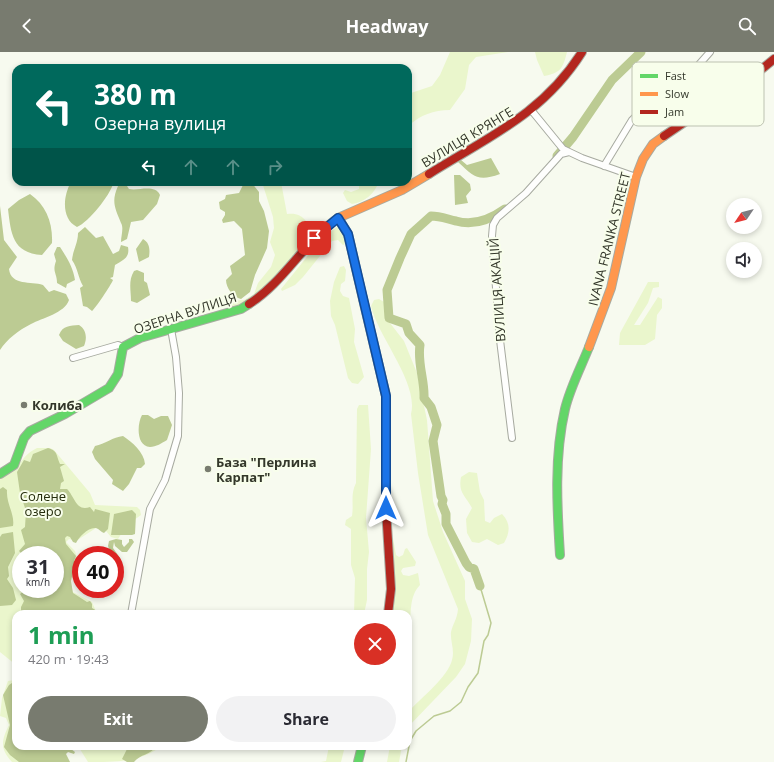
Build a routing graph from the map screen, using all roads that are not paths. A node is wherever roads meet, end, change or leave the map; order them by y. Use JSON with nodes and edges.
{"nodes":[{"id":1,"x":582,"y":52,"type":"edge"},
{"id":2,"x":710,"y":52,"type":"edge"},
{"id":3,"x":774,"y":59,"type":"edge"},
{"id":4,"x":701,"y":62,"type":"edge"},
{"id":5,"x":764,"y":67,"type":"edge"},
{"id":6,"x":532,"y":110,"type":"junction"},
{"id":7,"x":632,"y":120,"type":"edge"},
{"id":8,"x":679,"y":126,"type":"edge"},
{"id":9,"x":569,"y":152,"type":"junction"},
{"id":10,"x":604,"y":166,"type":"junction"},
{"id":11,"x":636,"y":177,"type":"junction"},
{"id":12,"x":412,"y":183,"type":"edge"},
{"id":13,"x":407,"y":186,"type":"edge"},
{"id":14,"x":338,"y":218,"type":"junction"},
{"id":15,"x":171,"y":329,"type":"junction"},
{"id":16,"x":123,"y":347,"type":"junction"},
{"id":17,"x":73,"y":358,"type":"dead end"},
{"id":18,"x":512,"y":438,"type":"dead end"},
{"id":19,"x":0,"y":474,"type":"edge"},
{"id":20,"x":560,"y":555,"type":"dead end"},
{"id":21,"x":132,"y":610,"type":"edge"},
{"id":22,"x":388,"y":610,"type":"edge"},
{"id":23,"x":361,"y":750,"type":"edge"},
{"id":24,"x":358,"y":762,"type":"edge"}],
"edges":[{"from":1,"to":6,"type":"street","name":"ВУЛИЦЯ КРЯНГЕ"},
{"from":2,"to":4,"type":"street"},
{"from":3,"to":5,"type":"street","name":"IVANA FRANKA STREET"},
{"from":6,"to":9,"type":"street"},
{"from":6,"to":12,"type":"street","name":"ВУЛИЦЯ КРЯНГЕ"},
{"from":7,"to":10,"type":"street"},
{"from":8,"to":11,"type":"street","name":"IVANA FRANKA STREET"},
{"from":9,"to":10,"type":"street"},
{"from":9,"to":18,"type":"street","name":"ВУЛИЦЯ АКАЦІЙ"},
{"from":10,"to":11,"type":"street"},
{"from":11,"to":20,"type":"street","name":"IVANA FRANKA STREET"},
{"from":13,"to":14,"type":"street","name":"ВУЛИЦЯ КРЯНГЕ"},
{"from":14,"to":15,"type":"street","name":"ОЗЕРНА ВУЛИЦЯ"},
{"from":14,"to":22,"type":"street"},
{"from":15,"to":16,"type":"street","name":"ОЗЕРНА ВУЛИЦЯ"},
{"from":15,"to":21,"type":"street"},
{"from":16,"to":17,"type":"street"},
{"from":16,"to":19,"type":"street","name":"ОЗЕРНА ВУЛИЦЯ"},
{"from":23,"to":24,"type":"street"}]}
